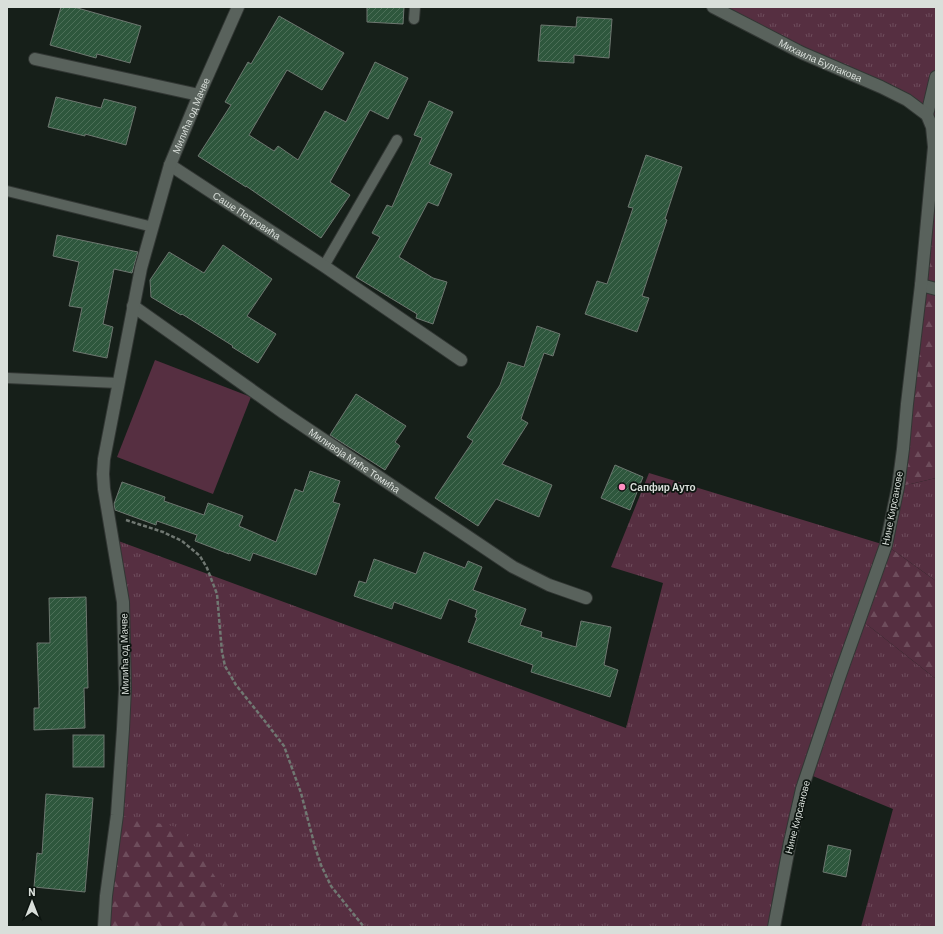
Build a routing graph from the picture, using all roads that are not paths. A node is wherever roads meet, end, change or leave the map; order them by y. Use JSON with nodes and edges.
{"nodes":[{"id":1,"x":238,"y":7,"type":"edge"},
{"id":2,"x":415,"y":7,"type":"edge"},
{"id":3,"x":713,"y":7,"type":"edge"},
{"id":4,"x":414,"y":19,"type":"dead end"},
{"id":5,"x":35,"y":59,"type":"dead end"},
{"id":6,"x":936,"y":77,"type":"edge"},
{"id":7,"x":199,"y":95,"type":"junction"},
{"id":8,"x":927,"y":115,"type":"junction"},
{"id":9,"x":397,"y":140,"type":"dead end"},
{"id":10,"x":170,"y":165,"type":"junction"},
{"id":11,"x":7,"y":192,"type":"edge"},
{"id":12,"x":153,"y":227,"type":"junction"},
{"id":13,"x":324,"y":266,"type":"junction"},
{"id":14,"x":921,"y":285,"type":"junction"},
{"id":15,"x":936,"y":289,"type":"edge"},
{"id":16,"x":133,"y":306,"type":"junction"},
{"id":17,"x":461,"y":360,"type":"dead end"},
{"id":18,"x":7,"y":378,"type":"edge"},
{"id":19,"x":118,"y":383,"type":"junction"},
{"id":20,"x":586,"y":598,"type":"dead end"},
{"id":21,"x":104,"y":927,"type":"edge"},
{"id":22,"x":774,"y":927,"type":"edge"}],
"edges":[{"from":1,"to":7,"type":"street","name":"Милића од Мачве"},
{"from":2,"to":4,"type":"lane"},
{"from":3,"to":8,"type":"street","name":"Михаила Булгакова"},
{"from":5,"to":7,"type":"street"},
{"from":6,"to":8,"type":"street"},
{"from":7,"to":10,"type":"street","name":"Милића од Мачве"},
{"from":8,"to":14,"type":"street","name":"Нине Кирсанове"},
{"from":9,"to":13,"type":"lane"},
{"from":10,"to":12,"type":"street","name":"Милића од Мачве"},
{"from":10,"to":13,"type":"street","name":"Саше Петровића"},
{"from":11,"to":12,"type":"lane"},
{"from":12,"to":16,"type":"street","name":"Милића од Мачве"},
{"from":13,"to":17,"type":"street","name":"Саше Петровића"},
{"from":14,"to":15,"type":"street"},
{"from":14,"to":22,"type":"street","name":"Нине Кирсанове"},
{"from":16,"to":19,"type":"street","name":"Милића од Мачве"},
{"from":16,"to":20,"type":"street","name":"Миливоја Миће Томића"},
{"from":18,"to":19,"type":"lane"},
{"from":19,"to":21,"type":"street","name":"Милића од Мачве"}]}
